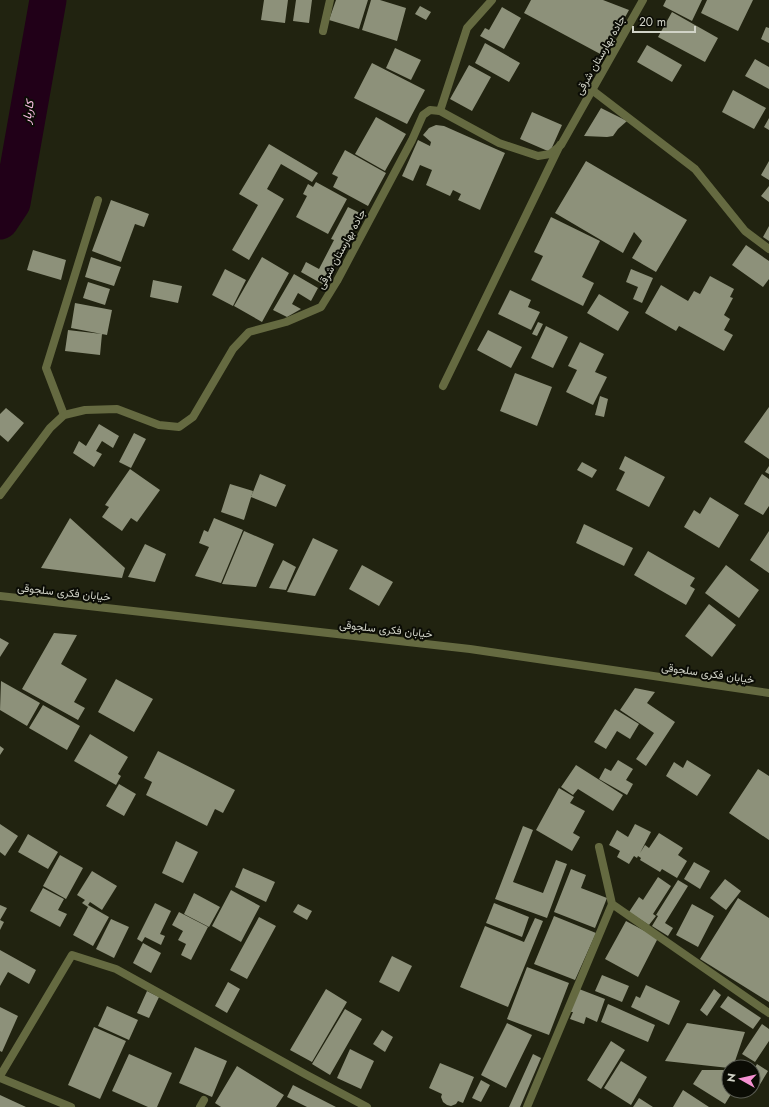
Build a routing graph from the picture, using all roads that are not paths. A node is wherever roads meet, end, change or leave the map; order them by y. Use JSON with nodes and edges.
{"nodes":[{"id":1,"x":330,"y":0,"type":"edge"},
{"id":2,"x":492,"y":0,"type":"edge"},
{"id":3,"x":644,"y":0,"type":"edge"},
{"id":4,"x":323,"y":31,"type":"dead end"},
{"id":5,"x":592,"y":90,"type":"junction"},
{"id":6,"x":440,"y":111,"type":"junction"},
{"id":7,"x":561,"y":145,"type":"junction"},
{"id":8,"x":98,"y":200,"type":"dead end"},
{"id":9,"x":769,"y":249,"type":"edge"},
{"id":10,"x":443,"y":386,"type":"dead end"},
{"id":11,"x":64,"y":416,"type":"junction"},
{"id":12,"x":0,"y":495,"type":"edge"},
{"id":13,"x":0,"y":596,"type":"edge"},
{"id":14,"x":769,"y":693,"type":"edge"},
{"id":15,"x":599,"y":847,"type":"dead end"},
{"id":16,"x":612,"y":904,"type":"junction"},
{"id":17,"x":769,"y":1013,"type":"edge"},
{"id":18,"x":0,"y":1077,"type":"edge"},
{"id":19,"x":71,"y":1107,"type":"edge"},
{"id":20,"x":367,"y":1107,"type":"edge"},
{"id":21,"x":527,"y":1107,"type":"edge"}],
"edges":[{"from":1,"to":4,"type":"street"},
{"from":2,"to":6,"type":"street"},
{"from":3,"to":5,"type":"street","name":"جاده بهارستان شرقی"},
{"from":5,"to":7,"type":"street","name":"جاده بهارستان شرقی"},
{"from":5,"to":9,"type":"street"},
{"from":6,"to":7,"type":"street","name":"جاده بهارستان شرقی"},
{"from":6,"to":11,"type":"street","name":"جاده بهارستان شرقی"},
{"from":7,"to":10,"type":"street"},
{"from":8,"to":11,"type":"street"},
{"from":11,"to":12,"type":"street","name":"جاده بهارستان شرقی"},
{"from":13,"to":14,"type":"street","name":"خیابان فکری سلجوقی"},
{"from":15,"to":16,"type":"street"},
{"from":16,"to":17,"type":"street"},
{"from":16,"to":21,"type":"street"},
{"from":18,"to":19,"type":"street"},
{"from":18,"to":20,"type":"street"}]}
